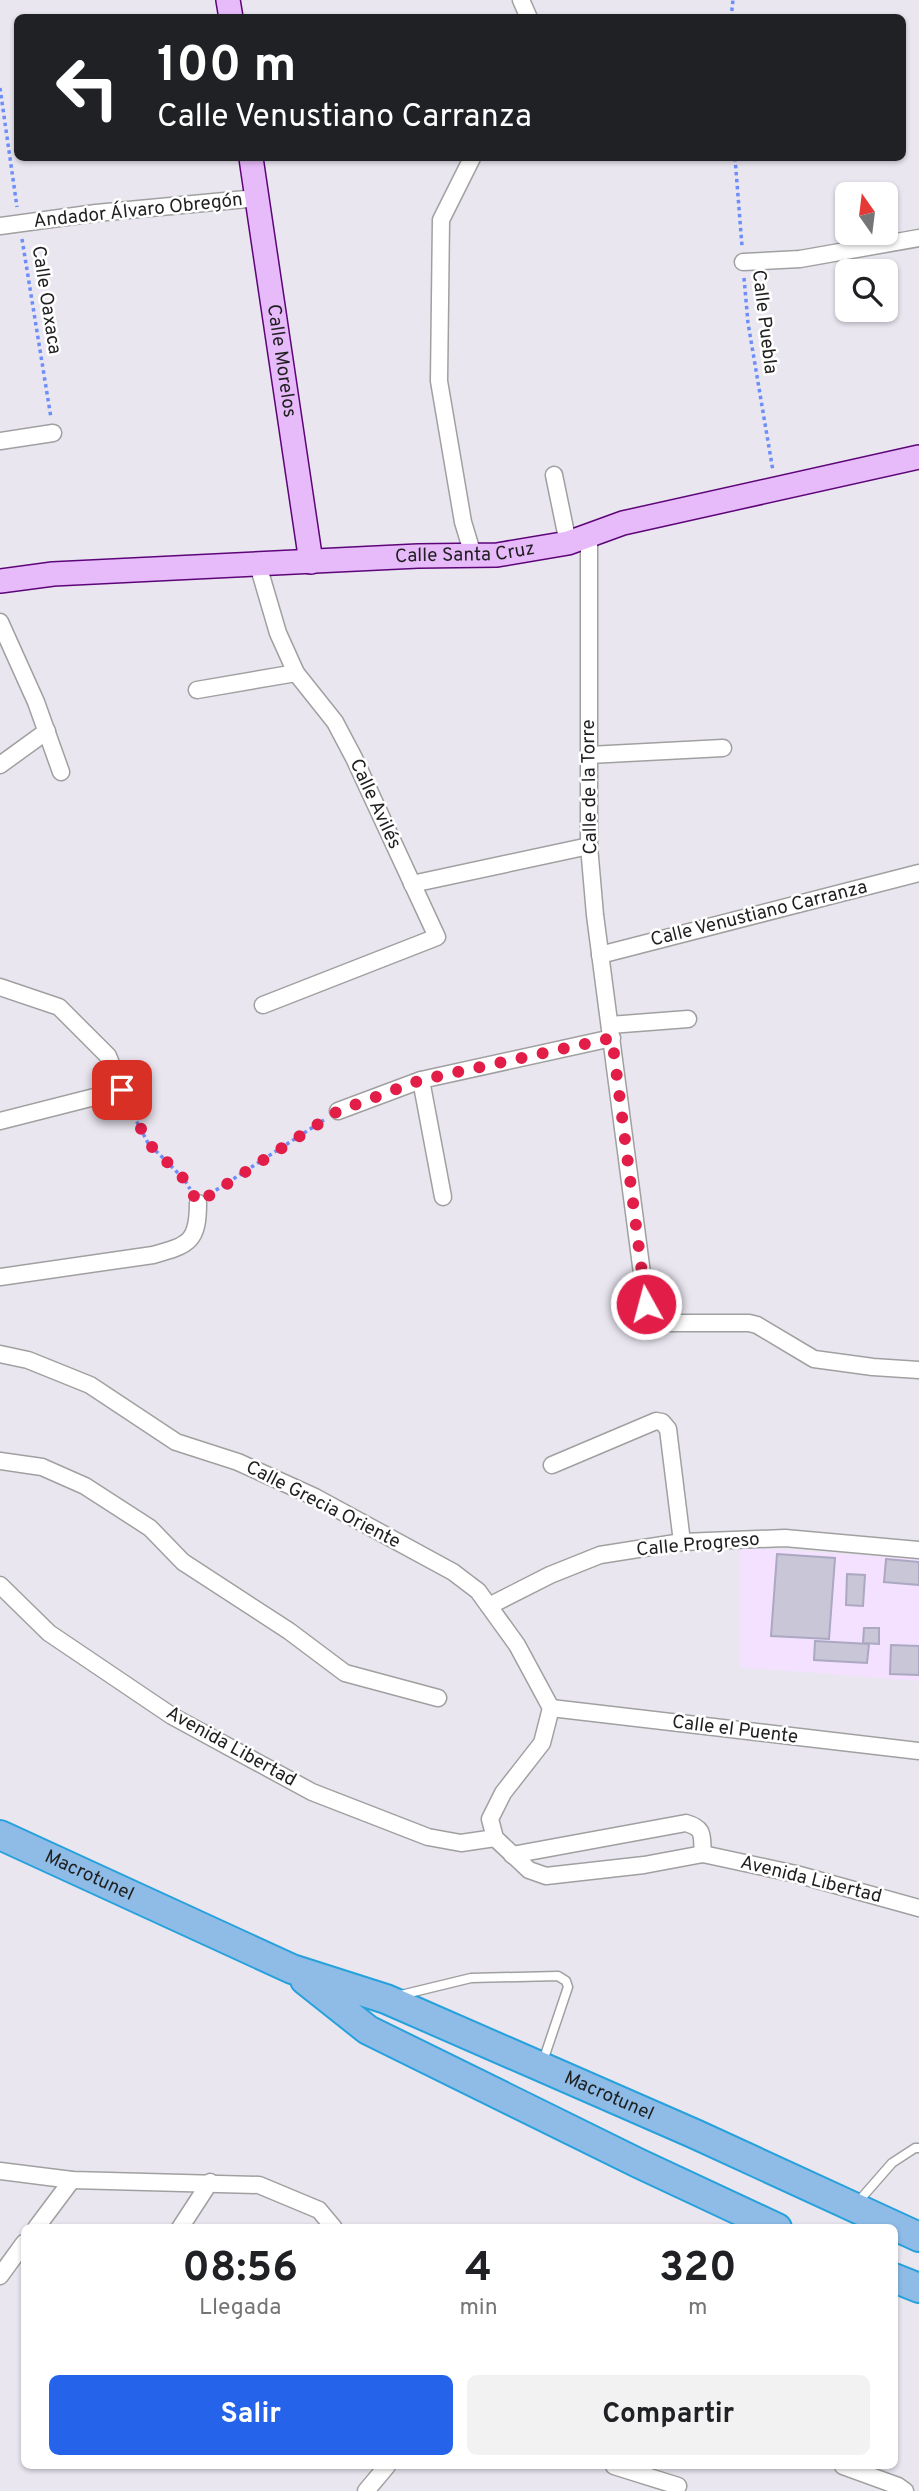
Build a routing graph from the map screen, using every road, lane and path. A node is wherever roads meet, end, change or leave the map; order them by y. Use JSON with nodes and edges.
{"nodes":[{"id":1,"x":0,"y":88,"type":"edge"},
{"id":2,"x":251,"y":161,"type":"edge"},
{"id":3,"x":470,"y":161,"type":"edge"},
{"id":4,"x":735,"y":161,"type":"edge"},
{"id":5,"x":257,"y":198,"type":"junction"},
{"id":6,"x":19,"y":223,"type":"junction"},
{"id":7,"x":0,"y":226,"type":"edge"},
{"id":8,"x":919,"y":238,"type":"edge"},
{"id":9,"x":743,"y":262,"type":"junction"},
{"id":10,"x":53,"y":433,"type":"joint"},
{"id":11,"x":0,"y":442,"type":"edge"},
{"id":12,"x":919,"y":457,"type":"edge"},
{"id":13,"x":554,"y":475,"type":"dead end"},
{"id":14,"x":776,"y":489,"type":"junction"},
{"id":15,"x":579,"y":538,"type":"junction"},
{"id":16,"x":473,"y":555,"type":"junction"},
{"id":17,"x":311,"y":562,"type":"junction"},
{"id":18,"x":258,"y":565,"type":"junction"},
{"id":19,"x":0,"y":581,"type":"edge"},
{"id":20,"x":0,"y":622,"type":"edge"},
{"id":21,"x":296,"y":673,"type":"junction"},
{"id":22,"x":197,"y":690,"type":"dead end"},
{"id":23,"x":47,"y":731,"type":"junction"},
{"id":24,"x":723,"y":748,"type":"dead end"},
{"id":25,"x":589,"y":755,"type":"junction"},
{"id":26,"x":0,"y":765,"type":"edge"},
{"id":27,"x":61,"y":772,"type":"dead end"},
{"id":28,"x":589,"y":846,"type":"junction"},
{"id":29,"x":919,"y":873,"type":"edge"},
{"id":30,"x":412,"y":884,"type":"junction"},
{"id":31,"x":600,"y":955,"type":"junction"},
{"id":32,"x":0,"y":987,"type":"edge"},
{"id":33,"x":263,"y":1005,"type":"dead end"},
{"id":34,"x":688,"y":1019,"type":"dead end"},
{"id":35,"x":611,"y":1032,"type":"junction"},
{"id":36,"x":421,"y":1080,"type":"junction"},
{"id":37,"x":122,"y":1090,"type":"junction"},
{"id":38,"x":338,"y":1111,"type":"joint"},
{"id":39,"x":0,"y":1121,"type":"edge"},
{"id":40,"x":443,"y":1197,"type":"dead end"},
{"id":41,"x":198,"y":1203,"type":"junction"},
{"id":42,"x":0,"y":1277,"type":"edge"},
{"id":43,"x":0,"y":1354,"type":"edge"},
{"id":44,"x":919,"y":1370,"type":"edge"},
{"id":45,"x":0,"y":1461,"type":"edge"},
{"id":46,"x":552,"y":1465,"type":"dead end"},
{"id":47,"x":682,"y":1542,"type":"junction"},
{"id":48,"x":919,"y":1550,"type":"edge"},
{"id":49,"x":0,"y":1585,"type":"edge"},
{"id":50,"x":489,"y":1606,"type":"junction"},
{"id":51,"x":438,"y":1698,"type":"dead end"},
{"id":52,"x":551,"y":1709,"type":"junction"},
{"id":53,"x":919,"y":1751,"type":"edge"},
{"id":54,"x":0,"y":1835,"type":"edge"},
{"id":55,"x":495,"y":1838,"type":"junction"},
{"id":56,"x":702,"y":1854,"type":"junction"},
{"id":57,"x":512,"y":1855,"type":"junction"},
{"id":58,"x":919,"y":1908,"type":"edge"},
{"id":59,"x":292,"y":1969,"type":"junction"},
{"id":60,"x":387,"y":1999,"type":"junction"},
{"id":61,"x":541,"y":2067,"type":"junction"},
{"id":62,"x":919,"y":2148,"type":"edge"},
{"id":63,"x":0,"y":2171,"type":"edge"},
{"id":64,"x":72,"y":2180,"type":"junction"},
{"id":65,"x":211,"y":2182,"type":"junction"},
{"id":66,"x":853,"y":2206,"type":"junction"},
{"id":67,"x":39,"y":2224,"type":"edge"},
{"id":68,"x":183,"y":2224,"type":"edge"},
{"id":69,"x":331,"y":2224,"type":"edge"},
{"id":70,"x":767,"y":2224,"type":"edge"},
{"id":71,"x":896,"y":2224,"type":"edge"},
{"id":72,"x":21,"y":2247,"type":"edge"},
{"id":73,"x":0,"y":2276,"type":"edge"},
{"id":74,"x":384,"y":2469,"type":"edge"},
{"id":75,"x":624,"y":2469,"type":"edge"},
{"id":76,"x":851,"y":2469,"type":"edge"},
{"id":77,"x":678,"y":2486,"type":"dead end"},
{"id":78,"x":366,"y":2491,"type":"edge"},
{"id":79,"x":905,"y":2491,"type":"edge"}],
"edges":[{"from":1,"to":6,"type":"path","name":"Calle Oaxaca"},
{"from":2,"to":5,"type":"street","name":"Calle Morelos"},
{"from":3,"to":16,"type":"street"},
{"from":4,"to":9,"type":"path","name":"Calle Puebla"},
{"from":5,"to":6,"type":"street","name":"Andador Álvaro Obregón"},
{"from":5,"to":17,"type":"street","name":"Calle Morelos"},
{"from":6,"to":7,"type":"street","name":"Andador Álvaro Obregón"},
{"from":6,"to":10,"type":"path","name":"Calle Oaxaca"},
{"from":8,"to":9,"type":"street"},
{"from":9,"to":14,"type":"path","name":"Calle Puebla"},
{"from":10,"to":11,"type":"street"},
{"from":12,"to":14,"type":"street","name":"Calle Santa Cruz"},
{"from":13,"to":15,"type":"street","name":"Calle de la Torre"},
{"from":14,"to":15,"type":"street","name":"Calle Santa Cruz"},
{"from":15,"to":16,"type":"street","name":"Calle Santa Cruz"},
{"from":15,"to":25,"type":"street","name":"Calle de la Torre"},
{"from":16,"to":17,"type":"street","name":"Calle Santa Cruz"},
{"from":17,"to":18,"type":"street","name":"Calle Santa Cruz"},
{"from":18,"to":19,"type":"street","name":"Calle Santa Cruz"},
{"from":18,"to":21,"type":"street","name":"Calle Avilés"},
{"from":20,"to":23,"type":"street"},
{"from":21,"to":22,"type":"street"},
{"from":21,"to":30,"type":"street","name":"Calle Avilés"},
{"from":23,"to":26,"type":"street"},
{"from":23,"to":27,"type":"street"},
{"from":24,"to":25,"type":"street"},
{"from":25,"to":28,"type":"street","name":"Calle de la Torre"},
{"from":28,"to":30,"type":"street"},
{"from":28,"to":31,"type":"street","name":"Calle de la Torre"},
{"from":29,"to":31,"type":"street","name":"Calle Venustiano Carranza"},
{"from":30,"to":33,"type":"street","name":"Calle Avilés"},
{"from":31,"to":35,"type":"street","name":"Calle de la Torre"},
{"from":32,"to":37,"type":"street"},
{"from":34,"to":35,"type":"street"},
{"from":35,"to":36,"type":"street"},
{"from":35,"to":44,"type":"street","name":"Calle de la Torre"},
{"from":36,"to":38,"type":"street"},
{"from":36,"to":40,"type":"street"},
{"from":37,"to":39,"type":"street"},
{"from":37,"to":41,"type":"path"},
{"from":38,"to":41,"type":"path"},
{"from":41,"to":42,"type":"street"},
{"from":43,"to":50,"type":"street","name":"Calle Grecia Oriente"},
{"from":45,"to":51,"type":"street"},
{"from":46,"to":47,"type":"street"},
{"from":47,"to":48,"type":"street","name":"Calle Progreso"},
{"from":47,"to":50,"type":"street","name":"Calle Progreso"},
{"from":49,"to":55,"type":"street","name":"Avenida Libertad"},
{"from":50,"to":52,"type":"street","name":"Calle Grecia Oriente"},
{"from":52,"to":53,"type":"street","name":"Calle el Puente"},
{"from":52,"to":55,"type":"street"},
{"from":54,"to":59,"type":"highway","name":"Macrotunel"},
{"from":55,"to":57,"type":"street"},
{"from":56,"to":57,"type":"street","name":"Avenida Libertad"},
{"from":56,"to":57,"type":"street"},
{"from":56,"to":58,"type":"street","name":"Avenida Libertad"},
{"from":59,"to":60,"type":"highway","name":"Macrotunel"},
{"from":59,"to":70,"type":"highway","name":"Macrotunel"},
{"from":60,"to":61,"type":"highway","name":"Macrotunel"},
{"from":60,"to":61,"type":"lane"},
{"from":61,"to":66,"type":"highway","name":"Macrotunel"},
{"from":62,"to":66,"type":"lane"},
{"from":63,"to":64,"type":"street"},
{"from":64,"to":65,"type":"street"},
{"from":64,"to":67,"type":"street"},
{"from":65,"to":68,"type":"street"},
{"from":65,"to":69,"type":"street"},
{"from":66,"to":71,"type":"highway","name":"Macrotunel"},
{"from":72,"to":73,"type":"street"},
{"from":74,"to":78,"type":"street"},
{"from":75,"to":77,"type":"street"},
{"from":76,"to":79,"type":"street"}]}
